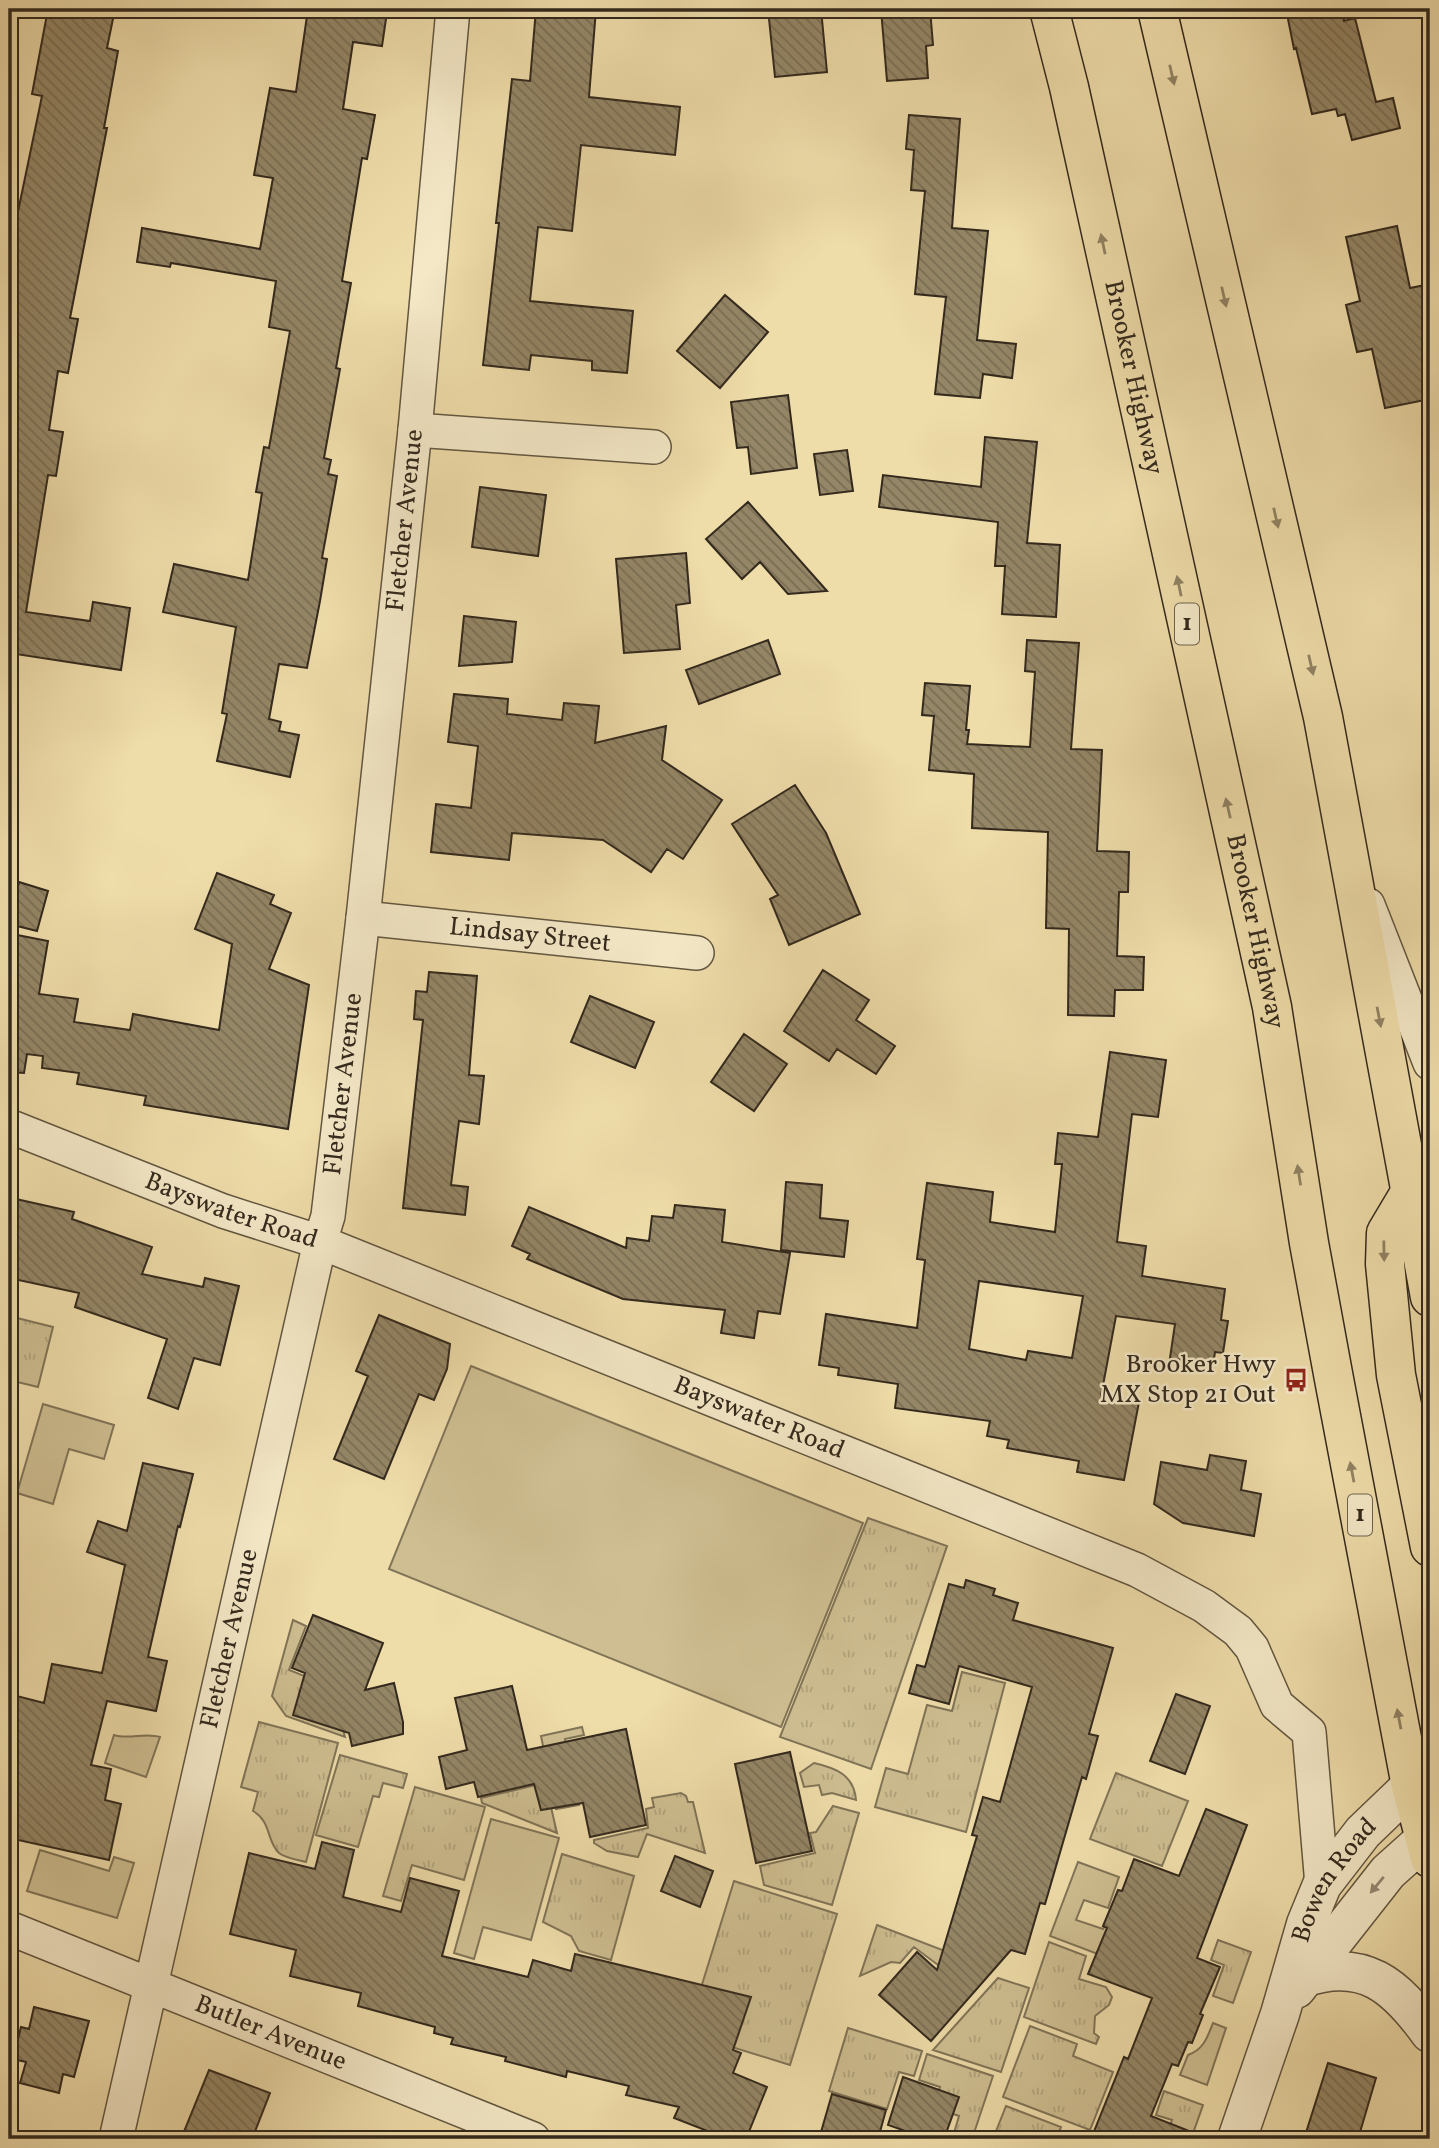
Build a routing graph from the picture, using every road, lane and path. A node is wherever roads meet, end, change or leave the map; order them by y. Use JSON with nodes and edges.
{"nodes":[{"id":1,"x":453,"y":9,"type":"edge"},
{"id":2,"x":1049,"y":9,"type":"edge"},
{"id":3,"x":1157,"y":9,"type":"edge"},
{"id":4,"x":415,"y":430,"type":"junction"},
{"id":5,"x":654,"y":447,"type":"dead end"},
{"id":6,"x":1348,"y":854,"type":"junction"},
{"id":7,"x":363,"y":918,"type":"junction"},
{"id":8,"x":697,"y":953,"type":"dead end"},
{"id":9,"x":1430,"y":1063,"type":"edge"},
{"id":10,"x":9,"y":1126,"type":"edge"},
{"id":11,"x":1421,"y":1182,"type":"edge"},
{"id":12,"x":320,"y":1242,"type":"junction"},
{"id":13,"x":1430,"y":1297,"type":"edge"},
{"id":14,"x":1430,"y":1547,"type":"edge"},
{"id":15,"x":1421,"y":1780,"type":"edge"},
{"id":16,"x":1429,"y":1844,"type":"edge"},
{"id":17,"x":1322,"y":1885,"type":"junction"},
{"id":18,"x":9,"y":1928,"type":"edge"},
{"id":19,"x":1303,"y":1978,"type":"junction"},
{"id":20,"x":152,"y":1986,"type":"junction"},
{"id":21,"x":1280,"y":2014,"type":"junction"},
{"id":22,"x":1430,"y":2033,"type":"edge"},
{"id":23,"x":116,"y":2139,"type":"edge"},
{"id":24,"x":533,"y":2139,"type":"edge"},
{"id":25,"x":1237,"y":2139,"type":"edge"}],
"edges":[{"from":1,"to":4,"type":"street","name":"Fletcher Avenue"},
{"from":15,"to":2,"type":"highway","name":"Brooker Highway","number":"1","one_way":true},
{"from":3,"to":6,"type":"highway","one_way":true},
{"from":4,"to":5,"type":"street"},
{"from":4,"to":7,"type":"street","name":"Fletcher Avenue"},
{"from":6,"to":9,"type":"street"},
{"from":6,"to":11,"type":"highway","one_way":true},
{"from":7,"to":8,"type":"street","name":"Lindsay Street"},
{"from":7,"to":12,"type":"street","name":"Fletcher Avenue"},
{"from":10,"to":12,"type":"street","name":"Bayswater Road"},
{"from":11,"to":13,"type":"highway"},
{"from":11,"to":14,"type":"highway","one_way":true},
{"from":12,"to":17,"type":"street","name":"Bayswater Road"},
{"from":12,"to":20,"type":"street","name":"Fletcher Avenue"},
{"from":15,"to":16,"type":"highway","name":"Brooker Highway","number":"1"},
{"from":15,"to":17,"type":"street","name":"Bowen Road"},
{"from":16,"to":19,"type":"street","name":"Bowen Road","one_way":true},
{"from":17,"to":21,"type":"street","name":"Bowen Road"},
{"from":18,"to":20,"type":"street","name":"Butler Avenue"},
{"from":19,"to":21,"type":"street","name":"Bowen Road"},
{"from":19,"to":22,"type":"street"},
{"from":20,"to":23,"type":"street","name":"Fletcher Avenue"},
{"from":20,"to":24,"type":"street","name":"Butler Avenue"},
{"from":21,"to":25,"type":"street","name":"Bowen Road"}]}
